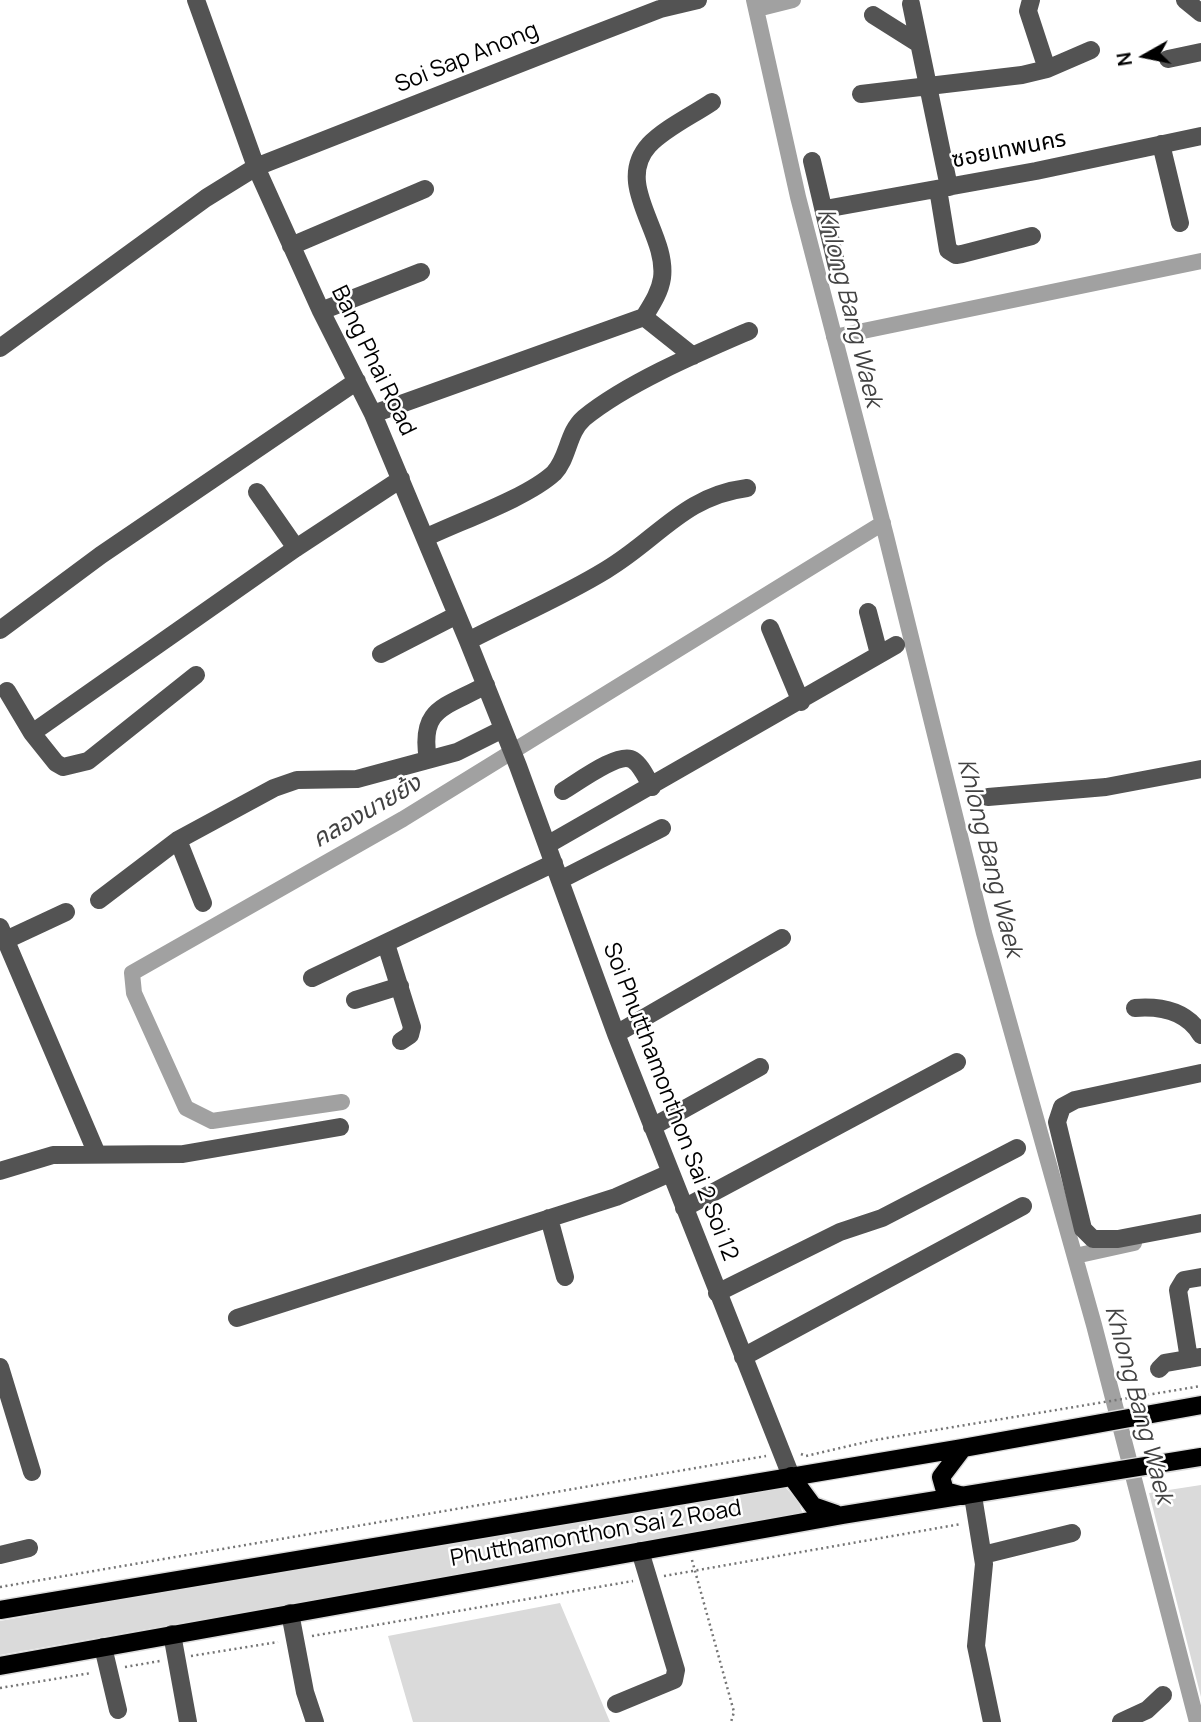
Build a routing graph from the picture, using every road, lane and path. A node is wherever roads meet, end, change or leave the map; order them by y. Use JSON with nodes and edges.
{"nodes":[{"id":1,"x":196,"y":0,"type":"edge"},
{"id":2,"x":698,"y":0,"type":"edge"},
{"id":3,"x":1031,"y":0,"type":"edge"},
{"id":4,"x":1185,"y":0,"type":"edge"},
{"id":5,"x":911,"y":4,"type":"dead end"},
{"id":6,"x":1201,"y":13,"type":"edge"},
{"id":7,"x":873,"y":15,"type":"dead end"},
{"id":8,"x":919,"y":44,"type":"junction"},
{"id":9,"x":1091,"y":50,"type":"dead end"},
{"id":10,"x":1201,"y":52,"type":"edge"},
{"id":11,"x":1168,"y":59,"type":"dead end"},
{"id":12,"x":1047,"y":69,"type":"junction"},
{"id":13,"x":929,"y":87,"type":"junction"},
{"id":14,"x":860,"y":94,"type":"dead end"},
{"id":15,"x":712,"y":102,"type":"dead end"},
{"id":16,"x":1201,"y":136,"type":"edge"},
{"id":17,"x":1161,"y":144,"type":"junction"},
{"id":18,"x":813,"y":161,"type":"dead end"},
{"id":19,"x":256,"y":167,"type":"junction"},
{"id":20,"x":944,"y":188,"type":"junction"},
{"id":21,"x":425,"y":189,"type":"dead end"},
{"id":22,"x":825,"y":209,"type":"junction"},
{"id":23,"x":1180,"y":223,"type":"dead end"},
{"id":24,"x":1032,"y":236,"type":"dead end"},
{"id":25,"x":291,"y":246,"type":"junction"},
{"id":26,"x":837,"y":267,"type":"dead end"},
{"id":27,"x":421,"y":272,"type":"dead end"},
{"id":28,"x":321,"y":311,"type":"junction"},
{"id":29,"x":644,"y":317,"type":"junction"},
{"id":30,"x":750,"y":331,"type":"dead end"},
{"id":31,"x":0,"y":348,"type":"edge"},
{"id":32,"x":693,"y":356,"type":"junction"},
{"id":33,"x":357,"y":381,"type":"junction"},
{"id":34,"x":373,"y":414,"type":"junction"},
{"id":35,"x":401,"y":479,"type":"junction"},
{"id":36,"x":747,"y":488,"type":"dead end"},
{"id":37,"x":257,"y":492,"type":"dead end"},
{"id":38,"x":425,"y":538,"type":"junction"},
{"id":39,"x":296,"y":548,"type":"junction"},
{"id":40,"x":868,"y":612,"type":"dead end"},
{"id":41,"x":457,"y":615,"type":"junction"},
{"id":42,"x":770,"y":628,"type":"dead end"},
{"id":43,"x":0,"y":630,"type":"edge"},
{"id":44,"x":468,"y":641,"type":"junction"},
{"id":45,"x":896,"y":645,"type":"dead end"},
{"id":46,"x":381,"y":654,"type":"dead end"},
{"id":47,"x":879,"y":654,"type":"junction"},
{"id":48,"x":196,"y":675,"type":"dead end"},
{"id":49,"x":486,"y":685,"type":"junction"},
{"id":50,"x":7,"y":691,"type":"dead end"},
{"id":51,"x":801,"y":702,"type":"junction"},
{"id":52,"x":32,"y":733,"type":"junction"},
{"id":53,"x":506,"y":736,"type":"junction"},
{"id":54,"x":428,"y":760,"type":"junction"},
{"id":55,"x":1201,"y":769,"type":"edge"},
{"id":56,"x":652,"y":787,"type":"junction"},
{"id":57,"x":564,"y":791,"type":"dead end"},
{"id":58,"x":988,"y":797,"type":"dead end"},
{"id":59,"x":662,"y":828,"type":"dead end"},
{"id":60,"x":178,"y":840,"type":"junction"},
{"id":61,"x":547,"y":845,"type":"junction"},
{"id":62,"x":557,"y":871,"type":"junction"},
{"id":63,"x":99,"y":900,"type":"dead end"},
{"id":64,"x":203,"y":902,"type":"dead end"},
{"id":65,"x":66,"y":912,"type":"dead end"},
{"id":66,"x":3,"y":934,"type":"edge"},
{"id":67,"x":782,"y":938,"type":"dead end"},
{"id":68,"x":386,"y":944,"type":"junction"},
{"id":69,"x":312,"y":978,"type":"dead end"},
{"id":70,"x":400,"y":986,"type":"junction"},
{"id":71,"x":355,"y":1000,"type":"dead end"},
{"id":72,"x":1135,"y":1009,"type":"dead end"},
{"id":73,"x":615,"y":1034,"type":"junction"},
{"id":74,"x":1201,"y":1035,"type":"edge"},
{"id":75,"x":401,"y":1041,"type":"dead end"},
{"id":76,"x":957,"y":1062,"type":"dead end"},
{"id":77,"x":760,"y":1067,"type":"dead end"},
{"id":78,"x":1201,"y":1073,"type":"edge"},
{"id":79,"x":340,"y":1127,"type":"dead end"},
{"id":80,"x":652,"y":1127,"type":"junction"},
{"id":81,"x":1017,"y":1148,"type":"dead end"},
{"id":82,"x":97,"y":1154,"type":"junction"},
{"id":83,"x":0,"y":1171,"type":"edge"},
{"id":84,"x":670,"y":1173,"type":"junction"},
{"id":85,"x":1023,"y":1206,"type":"dead end"},
{"id":86,"x":684,"y":1208,"type":"junction"},
{"id":87,"x":550,"y":1217,"type":"junction"},
{"id":88,"x":1201,"y":1223,"type":"edge"},
{"id":89,"x":565,"y":1277,"type":"dead end"},
{"id":90,"x":1201,"y":1277,"type":"edge"},
{"id":91,"x":718,"y":1293,"type":"junction"},
{"id":92,"x":237,"y":1318,"type":"dead end"},
{"id":93,"x":743,"y":1357,"type":"junction"},
{"id":94,"x":1195,"y":1358,"type":"edge"},
{"id":95,"x":0,"y":1367,"type":"edge"},
{"id":96,"x":1159,"y":1369,"type":"dead end"},
{"id":97,"x":1201,"y":1386,"type":"edge"},
{"id":98,"x":1201,"y":1405,"type":"edge"},
{"id":99,"x":963,"y":1448,"type":"junction"},
{"id":100,"x":800,"y":1454,"type":"dead end"},
{"id":101,"x":762,"y":1456,"type":"dead end"},
{"id":102,"x":1201,"y":1457,"type":"edge"},
{"id":103,"x":32,"y":1472,"type":"dead end"},
{"id":104,"x":791,"y":1476,"type":"junction"},
{"id":105,"x":970,"y":1497,"type":"junction"},
{"id":106,"x":843,"y":1515,"type":"junction"},
{"id":107,"x":976,"y":1515,"type":"junction"},
{"id":108,"x":1072,"y":1533,"type":"dead end"},
{"id":109,"x":687,"y":1543,"type":"junction"},
{"id":110,"x":29,"y":1548,"type":"dead end"},
{"id":111,"x":640,"y":1551,"type":"junction"},
{"id":112,"x":0,"y":1555,"type":"edge"},
{"id":113,"x":983,"y":1555,"type":"junction"},
{"id":114,"x":695,"y":1570,"type":"junction"},
{"id":115,"x":647,"y":1579,"type":"junction"},
{"id":116,"x":0,"y":1587,"type":"edge"},
{"id":117,"x":0,"y":1610,"type":"edge"},
{"id":118,"x":290,"y":1613,"type":"junction"},
{"id":119,"x":172,"y":1634,"type":"junction"},
{"id":120,"x":293,"y":1639,"type":"junction"},
{"id":121,"x":103,"y":1647,"type":"junction"},
{"id":122,"x":177,"y":1658,"type":"junction"},
{"id":123,"x":0,"y":1666,"type":"edge"},
{"id":124,"x":108,"y":1670,"type":"junction"},
{"id":125,"x":0,"y":1688,"type":"edge"},
{"id":126,"x":1163,"y":1695,"type":"dead end"},
{"id":127,"x":616,"y":1704,"type":"dead end"},
{"id":128,"x":118,"y":1710,"type":"dead end"},
{"id":129,"x":188,"y":1722,"type":"edge"},
{"id":130,"x":315,"y":1722,"type":"edge"},
{"id":131,"x":732,"y":1722,"type":"edge"},
{"id":132,"x":992,"y":1722,"type":"edge"},
{"id":133,"x":1121,"y":1722,"type":"edge"}],
"edges":[{"from":1,"to":19,"type":"street","name":"Bang Phai Road"},
{"from":2,"to":19,"type":"street","name":"Soi Sap Anong"},
{"from":3,"to":12,"type":"street"},
{"from":4,"to":6,"type":"street"},
{"from":5,"to":8,"type":"street"},
{"from":7,"to":8,"type":"street"},
{"from":8,"to":13,"type":"street"},
{"from":9,"to":12,"type":"street"},
{"from":10,"to":11,"type":"street"},
{"from":12,"to":13,"type":"street"},
{"from":13,"to":14,"type":"street"},
{"from":13,"to":20,"type":"street"},
{"from":15,"to":29,"type":"street"},
{"from":16,"to":17,"type":"street","name":"ซอยเทพนคร"},
{"from":17,"to":20,"type":"street","name":"ซอยเทพนคร"},
{"from":17,"to":23,"type":"street"},
{"from":18,"to":22,"type":"street"},
{"from":19,"to":25,"type":"street","name":"Bang Phai Road"},
{"from":19,"to":31,"type":"street","name":"Soi Sap Anong"},
{"from":20,"to":22,"type":"street","name":"ซอยเทพนคร"},
{"from":20,"to":24,"type":"street"},
{"from":21,"to":25,"type":"street"},
{"from":22,"to":26,"type":"street"},
{"from":25,"to":28,"type":"street","name":"Bang Phai Road"},
{"from":27,"to":28,"type":"street"},
{"from":28,"to":33,"type":"street","name":"Bang Phai Road"},
{"from":29,"to":32,"type":"street"},
{"from":29,"to":34,"type":"street"},
{"from":30,"to":32,"type":"street"},
{"from":32,"to":38,"type":"street"},
{"from":33,"to":34,"type":"street","name":"Bang Phai Road"},
{"from":33,"to":43,"type":"street"},
{"from":34,"to":35,"type":"street","name":"Bang Phai Road"},
{"from":35,"to":38,"type":"street","name":"Bang Phai Road"},
{"from":35,"to":39,"type":"street"},
{"from":36,"to":44,"type":"street"},
{"from":37,"to":39,"type":"street"},
{"from":38,"to":41,"type":"street","name":"Bang Phai Road"},
{"from":39,"to":52,"type":"street"},
{"from":40,"to":47,"type":"street"},
{"from":41,"to":44,"type":"street","name":"Bang Phai Road"},
{"from":41,"to":46,"type":"street"},
{"from":42,"to":51,"type":"street"},
{"from":44,"to":49,"type":"street","name":"Bang Phai Road"},
{"from":45,"to":47,"type":"street"},
{"from":47,"to":51,"type":"street"},
{"from":48,"to":52,"type":"street"},
{"from":49,"to":53,"type":"street","name":"Bang Phai Road"},
{"from":49,"to":54,"type":"street"},
{"from":50,"to":52,"type":"street"},
{"from":51,"to":56,"type":"street"},
{"from":53,"to":54,"type":"street"},
{"from":53,"to":61,"type":"street","name":"Soi Phutthamonthon Sai 2 Soi 12"},
{"from":54,"to":60,"type":"street"},
{"from":55,"to":58,"type":"street"},
{"from":56,"to":57,"type":"street"},
{"from":56,"to":61,"type":"street"},
{"from":59,"to":62,"type":"street"},
{"from":60,"to":63,"type":"street"},
{"from":60,"to":64,"type":"street"},
{"from":61,"to":62,"type":"street","name":"Soi Phutthamonthon Sai 2 Soi 12"},
{"from":62,"to":68,"type":"street"},
{"from":62,"to":73,"type":"street","name":"Soi Phutthamonthon Sai 2 Soi 12"},
{"from":65,"to":66,"type":"street"},
{"from":66,"to":82,"type":"street"},
{"from":67,"to":73,"type":"street"},
{"from":68,"to":69,"type":"street"},
{"from":68,"to":70,"type":"street"},
{"from":70,"to":71,"type":"street"},
{"from":70,"to":75,"type":"street"},
{"from":72,"to":74,"type":"street"},
{"from":73,"to":80,"type":"street","name":"Soi Phutthamonthon Sai 2 Soi 12"},
{"from":76,"to":86,"type":"street"},
{"from":77,"to":80,"type":"street"},
{"from":78,"to":88,"type":"street"},
{"from":79,"to":82,"type":"street"},
{"from":80,"to":84,"type":"street","name":"Soi Phutthamonthon Sai 2 Soi 12"},
{"from":81,"to":91,"type":"street"},
{"from":82,"to":83,"type":"street"},
{"from":84,"to":86,"type":"street","name":"Soi Phutthamonthon Sai 2 Soi 12"},
{"from":84,"to":87,"type":"street"},
{"from":85,"to":93,"type":"street"},
{"from":86,"to":91,"type":"street","name":"Soi Phutthamonthon Sai 2 Soi 12"},
{"from":87,"to":89,"type":"street"},
{"from":87,"to":92,"type":"street"},
{"from":90,"to":94,"type":"street"},
{"from":91,"to":93,"type":"street","name":"Soi Phutthamonthon Sai 2 Soi 12"},
{"from":93,"to":104,"type":"street","name":"Soi Phutthamonthon Sai 2 Soi 12"},
{"from":94,"to":96,"type":"street"},
{"from":95,"to":103,"type":"street"},
{"from":97,"to":100,"type":"path"},
{"from":98,"to":99,"type":"main road","name":"Phutthamonthon Sai 2 Road"},
{"from":99,"to":104,"type":"main road","name":"Phutthamonthon Sai 2 Road"},
{"from":99,"to":105,"type":"main road"},
{"from":101,"to":116,"type":"path"},
{"from":102,"to":105,"type":"main road","name":"Phutthamonthon Sai 2 Road"},
{"from":104,"to":106,"type":"main road"},
{"from":104,"to":117,"type":"main road","name":"Phutthamonthon Sai 2 Road"},
{"from":105,"to":106,"type":"main road","name":"Phutthamonthon Sai 2 Road"},
{"from":105,"to":107,"type":"street"},
{"from":106,"to":109,"type":"main road","name":"Phutthamonthon Sai 2 Road"},
{"from":107,"to":113,"type":"street"},
{"from":107,"to":114,"type":"path"},
{"from":108,"to":113,"type":"street"},
{"from":109,"to":111,"type":"main road","name":"Phutthamonthon Sai 2 Road"},
{"from":109,"to":114,"type":"path"},
{"from":110,"to":112,"type":"street"},
{"from":111,"to":115,"type":"street"},
{"from":111,"to":118,"type":"main road","name":"Phutthamonthon Sai 2 Road"},
{"from":113,"to":132,"type":"street"},
{"from":114,"to":115,"type":"path"},
{"from":114,"to":131,"type":"path"},
{"from":115,"to":120,"type":"path"},
{"from":115,"to":127,"type":"street"},
{"from":118,"to":119,"type":"main road","name":"Phutthamonthon Sai 2 Road"},
{"from":118,"to":120,"type":"street"},
{"from":119,"to":121,"type":"main road","name":"Phutthamonthon Sai 2 Road"},
{"from":119,"to":122,"type":"street"},
{"from":120,"to":122,"type":"path"},
{"from":120,"to":130,"type":"street"},
{"from":121,"to":123,"type":"main road","name":"Phutthamonthon Sai 2 Road"},
{"from":121,"to":124,"type":"street"},
{"from":122,"to":124,"type":"path"},
{"from":122,"to":129,"type":"street"},
{"from":124,"to":125,"type":"path"},
{"from":124,"to":128,"type":"street"},
{"from":126,"to":133,"type":"street"}]}
